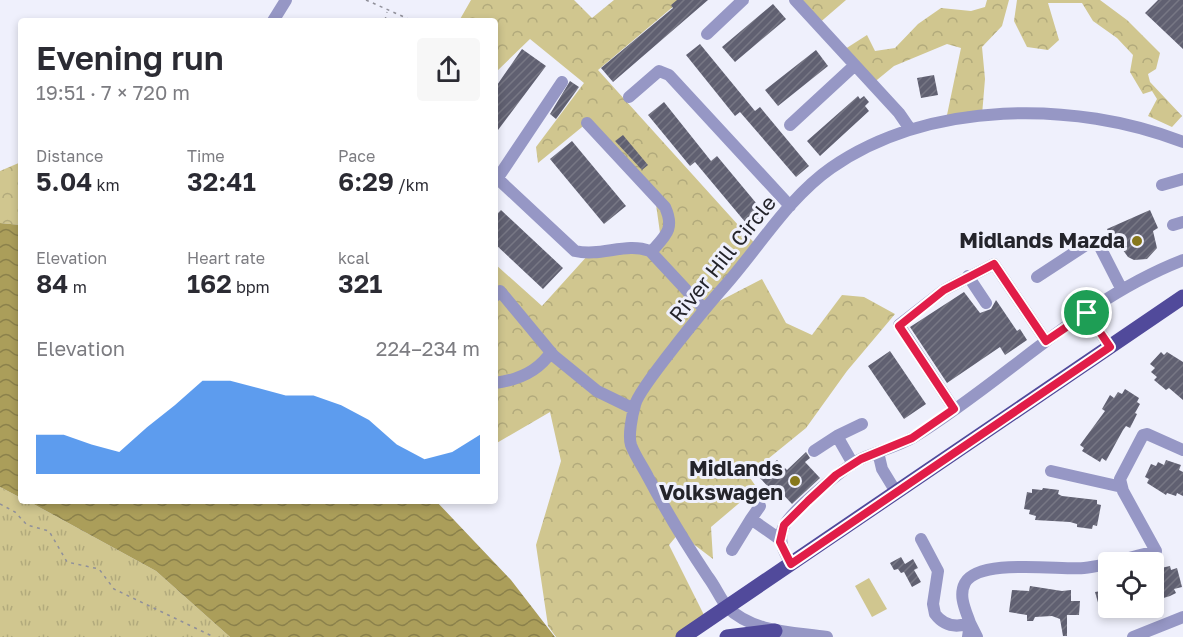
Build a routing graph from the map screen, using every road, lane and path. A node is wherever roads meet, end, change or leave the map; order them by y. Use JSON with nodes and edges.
{"nodes":[{"id":1,"x":295,"y":0,"type":"edge"},
{"id":2,"x":366,"y":0,"type":"edge"},
{"id":3,"x":743,"y":0,"type":"edge"},
{"id":4,"x":795,"y":0,"type":"edge"},
{"id":5,"x":284,"y":2,"type":"edge"},
{"id":6,"x":388,"y":11,"type":"junction"},
{"id":7,"x":275,"y":18,"type":"edge"},
{"id":8,"x":386,"y":18,"type":"edge"},
{"id":9,"x":406,"y":18,"type":"edge"},
{"id":10,"x":707,"y":34,"type":"dead end"},
{"id":11,"x":855,"y":65,"type":"junction"},
{"id":12,"x":562,"y":82,"type":"dead end"},
{"id":13,"x":629,"y":97,"type":"dead end"},
{"id":14,"x":587,"y":123,"type":"dead end"},
{"id":15,"x":790,"y":125,"type":"dead end"},
{"id":16,"x":910,"y":129,"type":"junction"},
{"id":17,"x":1183,"y":142,"type":"edge"},
{"id":18,"x":498,"y":179,"type":"edge"},
{"id":19,"x":1183,"y":179,"type":"edge"},
{"id":20,"x":498,"y":182,"type":"edge"},
{"id":21,"x":1162,"y":185,"type":"dead end"},
{"id":22,"x":790,"y":206,"type":"junction"},
{"id":23,"x":651,"y":252,"type":"junction"},
{"id":24,"x":1183,"y":260,"type":"edge"},
{"id":25,"x":968,"y":276,"type":"junction"},
{"id":26,"x":1037,"y":276,"type":"dead end"},
{"id":27,"x":1122,"y":290,"type":"junction"},
{"id":28,"x":498,"y":293,"type":"edge"},
{"id":29,"x":1183,"y":297,"type":"edge"},
{"id":30,"x":986,"y":303,"type":"dead end"},
{"id":31,"x":704,"y":309,"type":"junction"},
{"id":32,"x":1087,"y":313,"type":"junction"},
{"id":33,"x":1046,"y":341,"type":"junction"},
{"id":34,"x":1110,"y":347,"type":"junction"},
{"id":35,"x":551,"y":352,"type":"junction"},
{"id":36,"x":498,"y":382,"type":"edge"},
{"id":37,"x":634,"y":409,"type":"junction"},
{"id":38,"x":954,"y":409,"type":"junction"},
{"id":39,"x":862,"y":424,"type":"dead end"},
{"id":40,"x":837,"y":436,"type":"junction"},
{"id":41,"x":1183,"y":450,"type":"edge"},
{"id":42,"x":814,"y":451,"type":"dead end"},
{"id":43,"x":878,"y":452,"type":"junction"},
{"id":44,"x":853,"y":464,"type":"junction"},
{"id":45,"x":1051,"y":471,"type":"dead end"},
{"id":46,"x":1122,"y":487,"type":"junction"},
{"id":47,"x":896,"y":492,"type":"junction"},
{"id":48,"x":0,"y":504,"type":"edge"},
{"id":49,"x":760,"y":506,"type":"dead end"},
{"id":50,"x":751,"y":519,"type":"junction"},
{"id":51,"x":921,"y":539,"type":"dead end"},
{"id":52,"x":781,"y":540,"type":"junction"},
{"id":53,"x":732,"y":550,"type":"dead end"},
{"id":54,"x":791,"y":564,"type":"junction"},
{"id":55,"x":728,"y":607,"type":"junction"},
{"id":56,"x":1183,"y":617,"type":"edge"},
{"id":57,"x":970,"y":623,"type":"junction"},
{"id":58,"x":775,"y":631,"type":"junction"},
{"id":59,"x":214,"y":637,"type":"edge"},
{"id":60,"x":683,"y":637,"type":"edge"},
{"id":61,"x":726,"y":637,"type":"edge"},
{"id":62,"x":827,"y":637,"type":"edge"},
{"id":63,"x":968,"y":637,"type":"edge"},
{"id":64,"x":977,"y":637,"type":"edge"},
{"id":65,"x":1133,"y":637,"type":"edge"}],
"edges":[{"from":1,"to":5,"type":"street"},
{"from":2,"to":6,"type":"path"},
{"from":3,"to":10,"type":"street"},
{"from":4,"to":11,"type":"street"},
{"from":5,"to":7,"type":"street"},
{"from":6,"to":8,"type":"path"},
{"from":6,"to":9,"type":"path"},
{"from":11,"to":15,"type":"street"},
{"from":11,"to":16,"type":"street"},
{"from":12,"to":18,"type":"street"},
{"from":13,"to":22,"type":"street"},
{"from":14,"to":23,"type":"street"},
{"from":16,"to":17,"type":"street","name":"River Hill Circle"},
{"from":16,"to":22,"type":"street","name":"River Hill Circle"},
{"from":19,"to":21,"type":"street"},
{"from":20,"to":23,"type":"street"},
{"from":22,"to":31,"type":"street","name":"River Hill Circle"},
{"from":23,"to":31,"type":"street"},
{"from":24,"to":27,"type":"street"},
{"from":25,"to":30,"type":"street"},
{"from":25,"to":33,"type":"street"},
{"from":25,"to":38,"type":"street"},
{"from":26,"to":27,"type":"street"},
{"from":27,"to":32,"type":"street"},
{"from":28,"to":35,"type":"street"},
{"from":29,"to":34,"type":"main road"},
{"from":31,"to":37,"type":"street","name":"River Hill Circle"},
{"from":32,"to":33,"type":"street"},
{"from":32,"to":34,"type":"street"},
{"from":33,"to":38,"type":"street"},
{"from":34,"to":47,"type":"main road"},
{"from":35,"to":36,"type":"street"},
{"from":35,"to":37,"type":"street"},
{"from":37,"to":55,"type":"street","name":"River Hill Circle"},
{"from":38,"to":43,"type":"street"},
{"from":39,"to":40,"type":"street"},
{"from":40,"to":42,"type":"street"},
{"from":40,"to":44,"type":"street"},
{"from":41,"to":46,"type":"street"},
{"from":43,"to":44,"type":"street"},
{"from":43,"to":47,"type":"street"},
{"from":44,"to":52,"type":"street"},
{"from":45,"to":46,"type":"street"},
{"from":46,"to":57,"type":"street"},
{"from":47,"to":54,"type":"main road"},
{"from":48,"to":59,"type":"path"},
{"from":49,"to":50,"type":"street"},
{"from":50,"to":52,"type":"street"},
{"from":50,"to":53,"type":"street"},
{"from":51,"to":57,"type":"street"},
{"from":52,"to":54,"type":"street"},
{"from":54,"to":55,"type":"main road"},
{"from":55,"to":58,"type":"street","name":"River Hill Circle"},
{"from":55,"to":60,"type":"main road"},
{"from":56,"to":65,"type":"street"},
{"from":57,"to":63,"type":"street"},
{"from":57,"to":64,"type":"street"},
{"from":58,"to":61,"type":"main road"},
{"from":58,"to":62,"type":"street","name":"River Hill Circle"}]}
